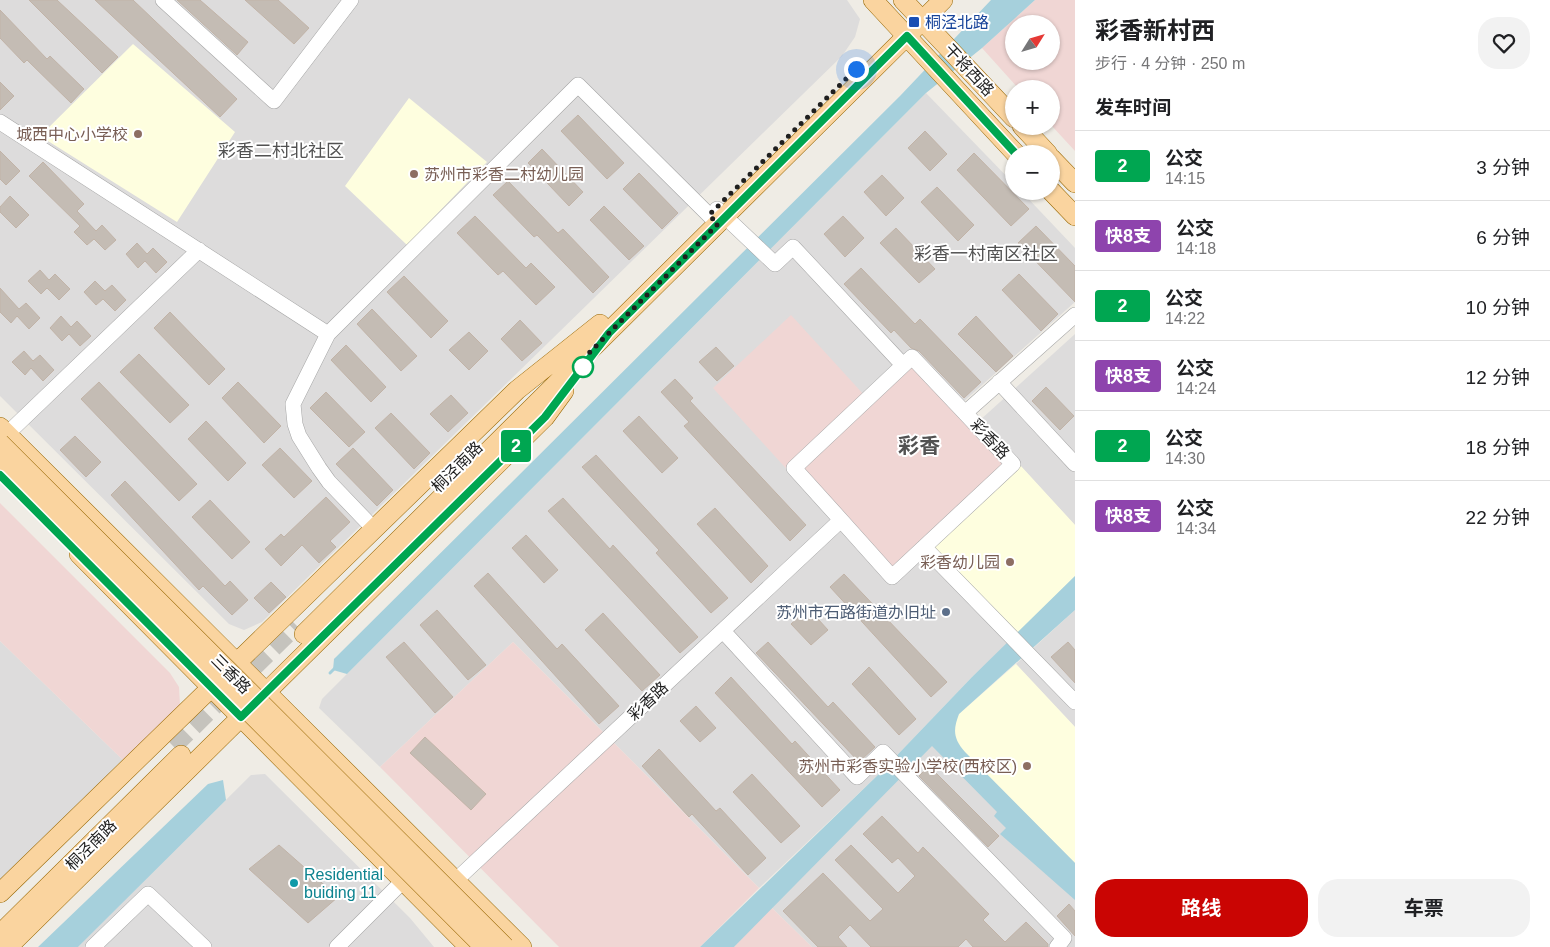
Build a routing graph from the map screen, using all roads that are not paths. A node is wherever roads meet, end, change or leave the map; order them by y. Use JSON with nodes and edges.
{"nodes":[{"id":1,"x":163,"y":0,"type":"edge"},
{"id":2,"x":351,"y":0,"type":"edge"},
{"id":3,"x":873,"y":0,"type":"edge"},
{"id":4,"x":943,"y":0,"type":"edge"},
{"id":5,"x":916,"y":8,"type":"edge"},
{"id":6,"x":902,"y":32,"type":"junction"},
{"id":7,"x":1005,"y":108,"type":"edge"},
{"id":8,"x":0,"y":122,"type":"edge"},
{"id":9,"x":1030,"y":135,"type":"edge"},
{"id":10,"x":1008,"y":145,"type":"edge"},
{"id":11,"x":1040,"y":145,"type":"edge"},
{"id":12,"x":1060,"y":167,"type":"edge"},
{"id":13,"x":1075,"y":183,"type":"edge"},
{"id":14,"x":1060,"y":200,"type":"edge"},
{"id":15,"x":717,"y":216,"type":"junction"},
{"id":16,"x":1075,"y":216,"type":"edge"},
{"id":17,"x":199,"y":250,"type":"junction"},
{"id":18,"x":1075,"y":315,"type":"edge"},
{"id":19,"x":604,"y":328,"type":"junction"},
{"id":20,"x":328,"y":334,"type":"junction"},
{"id":21,"x":903,"y":366,"type":"junction"},
{"id":22,"x":999,"y":382,"type":"junction"},
{"id":23,"x":965,"y":413,"type":"junction"},
{"id":24,"x":2,"y":435,"type":"edge"},
{"id":25,"x":0,"y":462,"type":"edge"},
{"id":26,"x":1075,"y":464,"type":"edge"},
{"id":27,"x":0,"y":475,"type":"edge"},
{"id":28,"x":841,"y":520,"type":"junction"},
{"id":29,"x":374,"y":529,"type":"junction"},
{"id":30,"x":924,"y":547,"type":"junction"},
{"id":31,"x":723,"y":631,"type":"junction"},
{"id":32,"x":296,"y":633,"type":"junction"},
{"id":33,"x":236,"y":663,"type":"junction"},
{"id":34,"x":211,"y":688,"type":"junction"},
{"id":35,"x":266,"y":692,"type":"junction"},
{"id":36,"x":1075,"y":702,"type":"edge"},
{"id":37,"x":241,"y":717,"type":"junction"},
{"id":38,"x":180,"y":747,"type":"junction"},
{"id":39,"x":403,"y":881,"type":"junction"},
{"id":40,"x":455,"y":881,"type":"junction"},
{"id":41,"x":0,"y":893,"type":"edge"},
{"id":42,"x":0,"y":916,"type":"edge"},
{"id":43,"x":0,"y":934,"type":"edge"},
{"id":44,"x":8,"y":947,"type":"edge"},
{"id":45,"x":93,"y":947,"type":"edge"},
{"id":46,"x":204,"y":947,"type":"edge"},
{"id":47,"x":337,"y":947,"type":"edge"},
{"id":48,"x":469,"y":947,"type":"edge"},
{"id":49,"x":484,"y":947,"type":"edge"},
{"id":50,"x":505,"y":947,"type":"edge"},
{"id":51,"x":522,"y":947,"type":"edge"},
{"id":52,"x":1057,"y":947,"type":"edge"}],
"edges":[{"from":1,"to":2,"type":"street"},
{"from":3,"to":6,"type":"main road","name":"干将西路"},
{"from":4,"to":5,"type":"main road"},
{"from":5,"to":6,"type":"main road","name":"桐泾南路"},
{"from":5,"to":7,"type":"main road","name":"干将西路"},
{"from":6,"to":10,"type":"main road","name":"干将西路"},
{"from":6,"to":15,"type":"main road","name":"桐泾南路"},
{"from":8,"to":17,"type":"street"},
{"from":9,"to":11,"type":"main road"},
{"from":12,"to":13,"type":"main road"},
{"from":14,"to":16,"type":"main road"},
{"from":15,"to":19,"type":"main road","name":"桐泾南路"},
{"from":15,"to":20,"type":"street"},
{"from":15,"to":21,"type":"street"},
{"from":17,"to":20,"type":"street"},
{"from":17,"to":24,"type":"street"},
{"from":18,"to":22,"type":"street","name":"彩香路"},
{"from":19,"to":29,"type":"main road"},
{"from":19,"to":32,"type":"main road","name":"桐泾南路"},
{"from":19,"to":32,"type":"main road"},
{"from":20,"to":29,"type":"street"},
{"from":21,"to":23,"type":"street","name":"彩香路"},
{"from":21,"to":28,"type":"street","name":"彩香路"},
{"from":22,"to":23,"type":"street","name":"彩香路"},
{"from":22,"to":26,"type":"street"},
{"from":23,"to":30,"type":"street","name":"彩香路"},
{"from":24,"to":33,"type":"main road"},
{"from":24,"to":50,"type":"main road","name":"三香路","bridge":true},
{"from":25,"to":49,"type":"main road","name":"三香路","bridge":true},
{"from":27,"to":34,"type":"main road"},
{"from":28,"to":30,"type":"street","name":"彩香路"},
{"from":28,"to":31,"type":"street","name":"彩香路"},
{"from":29,"to":32,"type":"main road"},
{"from":30,"to":36,"type":"street"},
{"from":31,"to":40,"type":"street","name":"彩香路"},
{"from":31,"to":52,"type":"street"},
{"from":32,"to":33,"type":"main road"},
{"from":32,"to":35,"type":"main road"},
{"from":33,"to":34,"type":"main road"},
{"from":33,"to":35,"type":"main road"},
{"from":34,"to":37,"type":"main road"},
{"from":34,"to":38,"type":"main road"},
{"from":35,"to":37,"type":"main road"},
{"from":35,"to":40,"type":"main road"},
{"from":37,"to":38,"type":"main road"},
{"from":37,"to":39,"type":"main road"},
{"from":38,"to":41,"type":"main road"},
{"from":38,"to":42,"type":"main road","name":"桐泾南路"},
{"from":38,"to":43,"type":"main road","name":"桐泾南路"},
{"from":38,"to":44,"type":"main road"},
{"from":39,"to":47,"type":"street"},
{"from":39,"to":48,"type":"main road"},
{"from":40,"to":51,"type":"main road"},
{"from":45,"to":46,"type":"street"}]}
